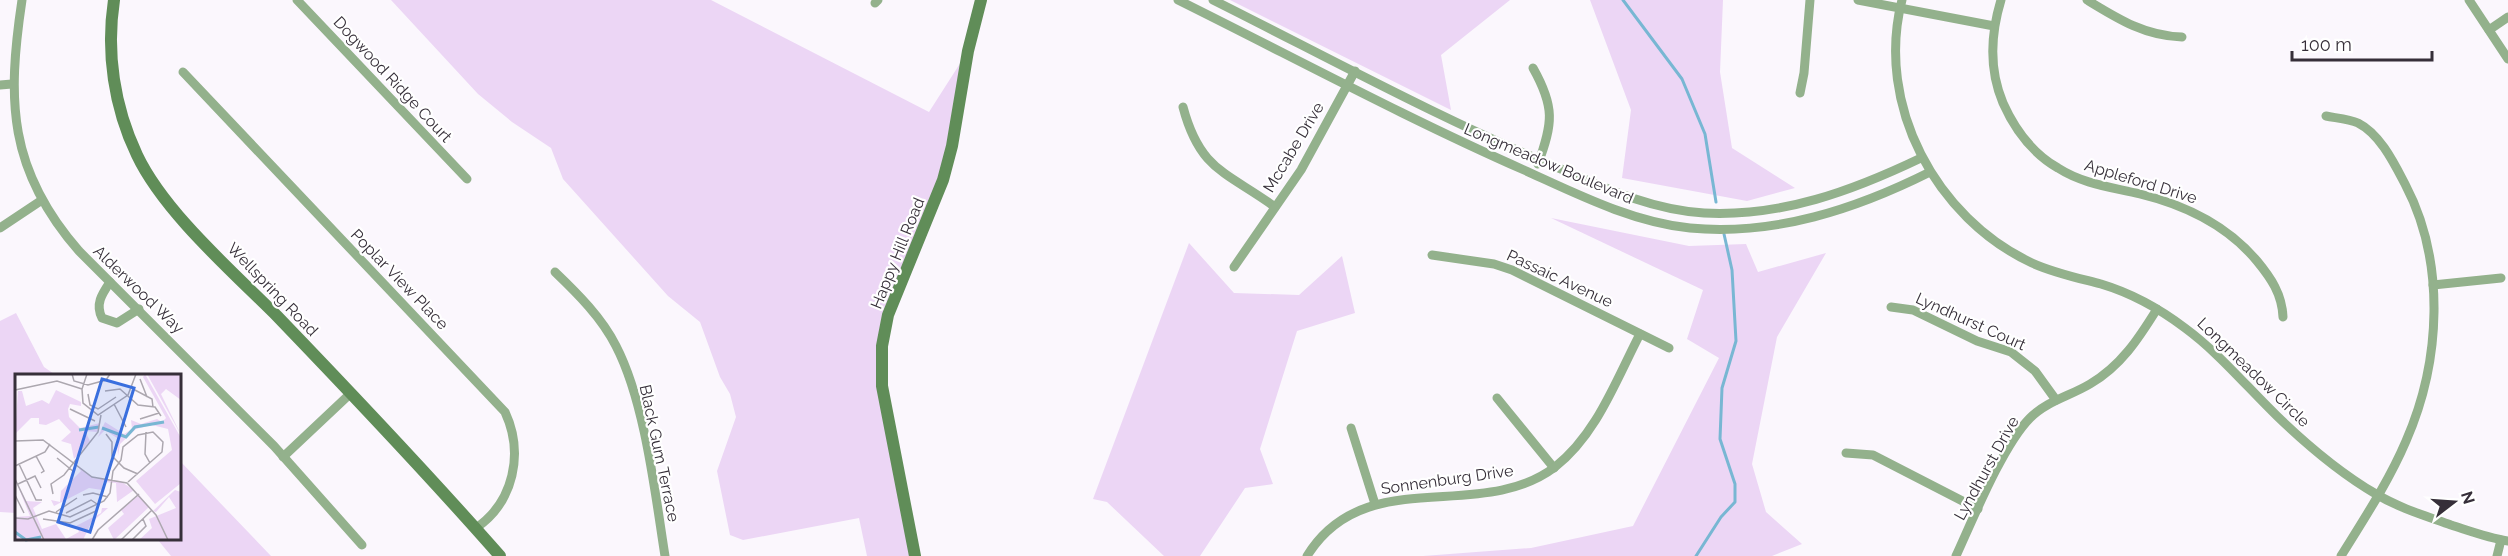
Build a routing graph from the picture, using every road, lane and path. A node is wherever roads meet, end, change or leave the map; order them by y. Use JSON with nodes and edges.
{"nodes":[{"id":1,"x":22,"y":0,"type":"edge"},
{"id":2,"x":114,"y":0,"type":"edge"},
{"id":3,"x":297,"y":0,"type":"edge"},
{"id":4,"x":981,"y":0,"type":"edge"},
{"id":5,"x":1178,"y":0,"type":"edge"},
{"id":6,"x":1214,"y":0,"type":"edge"},
{"id":7,"x":1810,"y":0,"type":"edge"},
{"id":8,"x":1858,"y":0,"type":"edge"},
{"id":9,"x":2001,"y":0,"type":"edge"},
{"id":10,"x":2087,"y":0,"type":"edge"},
{"id":11,"x":2469,"y":0,"type":"edge"},
{"id":12,"x":1901,"y":4,"type":"edge"},
{"id":13,"x":2508,"y":17,"type":"edge"},
{"id":14,"x":1995,"y":26,"type":"junction"},
{"id":15,"x":2489,"y":30,"type":"junction"},
{"id":16,"x":2182,"y":37,"type":"dead end"},
{"id":17,"x":2508,"y":59,"type":"edge"},
{"id":18,"x":1533,"y":68,"type":"dead end"},
{"id":19,"x":1355,"y":71,"type":"junction"},
{"id":20,"x":183,"y":72,"type":"dead end"},
{"id":21,"x":12,"y":84,"type":"junction"},
{"id":22,"x":0,"y":85,"type":"edge"},
{"id":23,"x":1347,"y":86,"type":"junction"},
{"id":24,"x":1800,"y":93,"type":"dead end"},
{"id":25,"x":1183,"y":107,"type":"dead end"},
{"id":26,"x":2326,"y":116,"type":"dead end"},
{"id":27,"x":1921,"y":158,"type":"junction"},
{"id":28,"x":1539,"y":160,"type":"junction"},
{"id":29,"x":1930,"y":172,"type":"junction"},
{"id":30,"x":1533,"y":175,"type":"junction"},
{"id":31,"x":467,"y":179,"type":"dead end"},
{"id":32,"x":42,"y":200,"type":"junction"},
{"id":33,"x":1275,"y":207,"type":"junction"},
{"id":34,"x":0,"y":228,"type":"edge"},
{"id":35,"x":1432,"y":255,"type":"dead end"},
{"id":36,"x":1234,"y":267,"type":"dead end"},
{"id":37,"x":555,"y":272,"type":"dead end"},
{"id":38,"x":2501,"y":278,"type":"dead end"},
{"id":39,"x":111,"y":282,"type":"junction"},
{"id":40,"x":2433,"y":285,"type":"junction"},
{"id":41,"x":1891,"y":307,"type":"dead end"},
{"id":42,"x":138,"y":309,"type":"junction"},
{"id":43,"x":2157,"y":309,"type":"junction"},
{"id":44,"x":2283,"y":317,"type":"dead end"},
{"id":45,"x":1640,"y":334,"type":"junction"},
{"id":46,"x":1669,"y":348,"type":"dead end"},
{"id":47,"x":351,"y":393,"type":"junction"},
{"id":48,"x":1497,"y":398,"type":"dead end"},
{"id":49,"x":2056,"y":400,"type":"junction"},
{"id":50,"x":1351,"y":428,"type":"dead end"},
{"id":51,"x":1846,"y":453,"type":"dead end"},
{"id":52,"x":284,"y":457,"type":"junction"},
{"id":53,"x":1554,"y":468,"type":"junction"},
{"id":54,"x":2377,"y":495,"type":"junction"},
{"id":55,"x":1375,"y":504,"type":"junction"},
{"id":56,"x":1978,"y":509,"type":"junction"},
{"id":57,"x":476,"y":528,"type":"junction"},
{"id":58,"x":2504,"y":540,"type":"edge"},
{"id":59,"x":362,"y":545,"type":"dead end"},
{"id":60,"x":500,"y":556,"type":"edge"},
{"id":61,"x":665,"y":556,"type":"edge"},
{"id":62,"x":915,"y":556,"type":"edge"},
{"id":63,"x":1307,"y":556,"type":"edge"},
{"id":64,"x":1956,"y":556,"type":"edge"},
{"id":65,"x":2341,"y":556,"type":"edge"},
{"id":66,"x":2497,"y":556,"type":"edge"}],
"edges":[{"from":1,"to":21,"type":"street","name":"Alderwood Way"},
{"from":2,"to":47,"type":"street","name":"Wellspring Road"},
{"from":3,"to":31,"type":"street","name":"Dogwood Ridge Court"},
{"from":4,"to":62,"type":"street","name":"Happy Hill Road"},
{"from":5,"to":23,"type":"street","name":"Longmeadow Boulevard"},
{"from":6,"to":19,"type":"street","name":"Longmeadow Boulevard"},
{"from":7,"to":24,"type":"street"},
{"from":8,"to":12,"type":"street"},
{"from":9,"to":14,"type":"street","name":"Appleford Drive"},
{"from":10,"to":16,"type":"street"},
{"from":11,"to":15,"type":"street"},
{"from":12,"to":14,"type":"street"},
{"from":12,"to":27,"type":"street","name":"Longmeadow Circle"},
{"from":13,"to":15,"type":"street"},
{"from":14,"to":44,"type":"street","name":"Appleford Drive"},
{"from":15,"to":17,"type":"street"},
{"from":18,"to":28,"type":"street"},
{"from":19,"to":23,"type":"street","name":"Mccabe Drive"},
{"from":19,"to":28,"type":"street","name":"Longmeadow Boulevard"},
{"from":20,"to":57,"type":"street","name":"Poplar View Place"},
{"from":21,"to":22,"type":"street"},
{"from":21,"to":32,"type":"street","name":"Alderwood Way"},
{"from":23,"to":30,"type":"street","name":"Longmeadow Boulevard"},
{"from":23,"to":33,"type":"street","name":"Mccabe Drive"},
{"from":25,"to":33,"type":"street"},
{"from":26,"to":40,"type":"street"},
{"from":27,"to":28,"type":"street","name":"Longmeadow Boulevard"},
{"from":27,"to":29,"type":"street","name":"Longmeadow Circle"},
{"from":28,"to":30,"type":"street"},
{"from":29,"to":30,"type":"street","name":"Longmeadow Boulevard"},
{"from":29,"to":43,"type":"street","name":"Longmeadow Circle"},
{"from":32,"to":34,"type":"street"},
{"from":32,"to":39,"type":"street","name":"Alderwood Way"},
{"from":33,"to":36,"type":"street","name":"Mccabe Drive"},
{"from":35,"to":45,"type":"street","name":"Passaic Avenue"},
{"from":37,"to":61,"type":"street","name":"Black Gum Terrace"},
{"from":38,"to":40,"type":"street"},
{"from":39,"to":42,"type":"street","name":"Alderwood Way"},
{"from":39,"to":42,"type":"street"},
{"from":40,"to":54,"type":"street"},
{"from":41,"to":49,"type":"street","name":"Lyndhurst Court"},
{"from":42,"to":52,"type":"street","name":"Alderwood Way"},
{"from":43,"to":49,"type":"street","name":"Lyndhurst Drive"},
{"from":43,"to":54,"type":"street","name":"Longmeadow Circle"},
{"from":45,"to":46,"type":"street","name":"Passaic Avenue"},
{"from":45,"to":53,"type":"street","name":"Sonnenburg Drive"},
{"from":47,"to":52,"type":"street"},
{"from":47,"to":57,"type":"street","name":"Wellspring Road"},
{"from":48,"to":53,"type":"street"},
{"from":49,"to":56,"type":"street","name":"Lyndhurst Drive"},
{"from":50,"to":55,"type":"street"},
{"from":51,"to":56,"type":"street"},
{"from":52,"to":59,"type":"street","name":"Alderwood Way"},
{"from":53,"to":55,"type":"street","name":"Sonnenburg Drive"},
{"from":54,"to":58,"type":"street","name":"Longmeadow Circle"},
{"from":54,"to":65,"type":"street"},
{"from":55,"to":63,"type":"street","name":"Sonnenburg Drive"},
{"from":56,"to":64,"type":"street","name":"Lyndhurst Drive"},
{"from":57,"to":60,"type":"street","name":"Wellspring Road"},
{"from":58,"to":66,"type":"street"}]}
